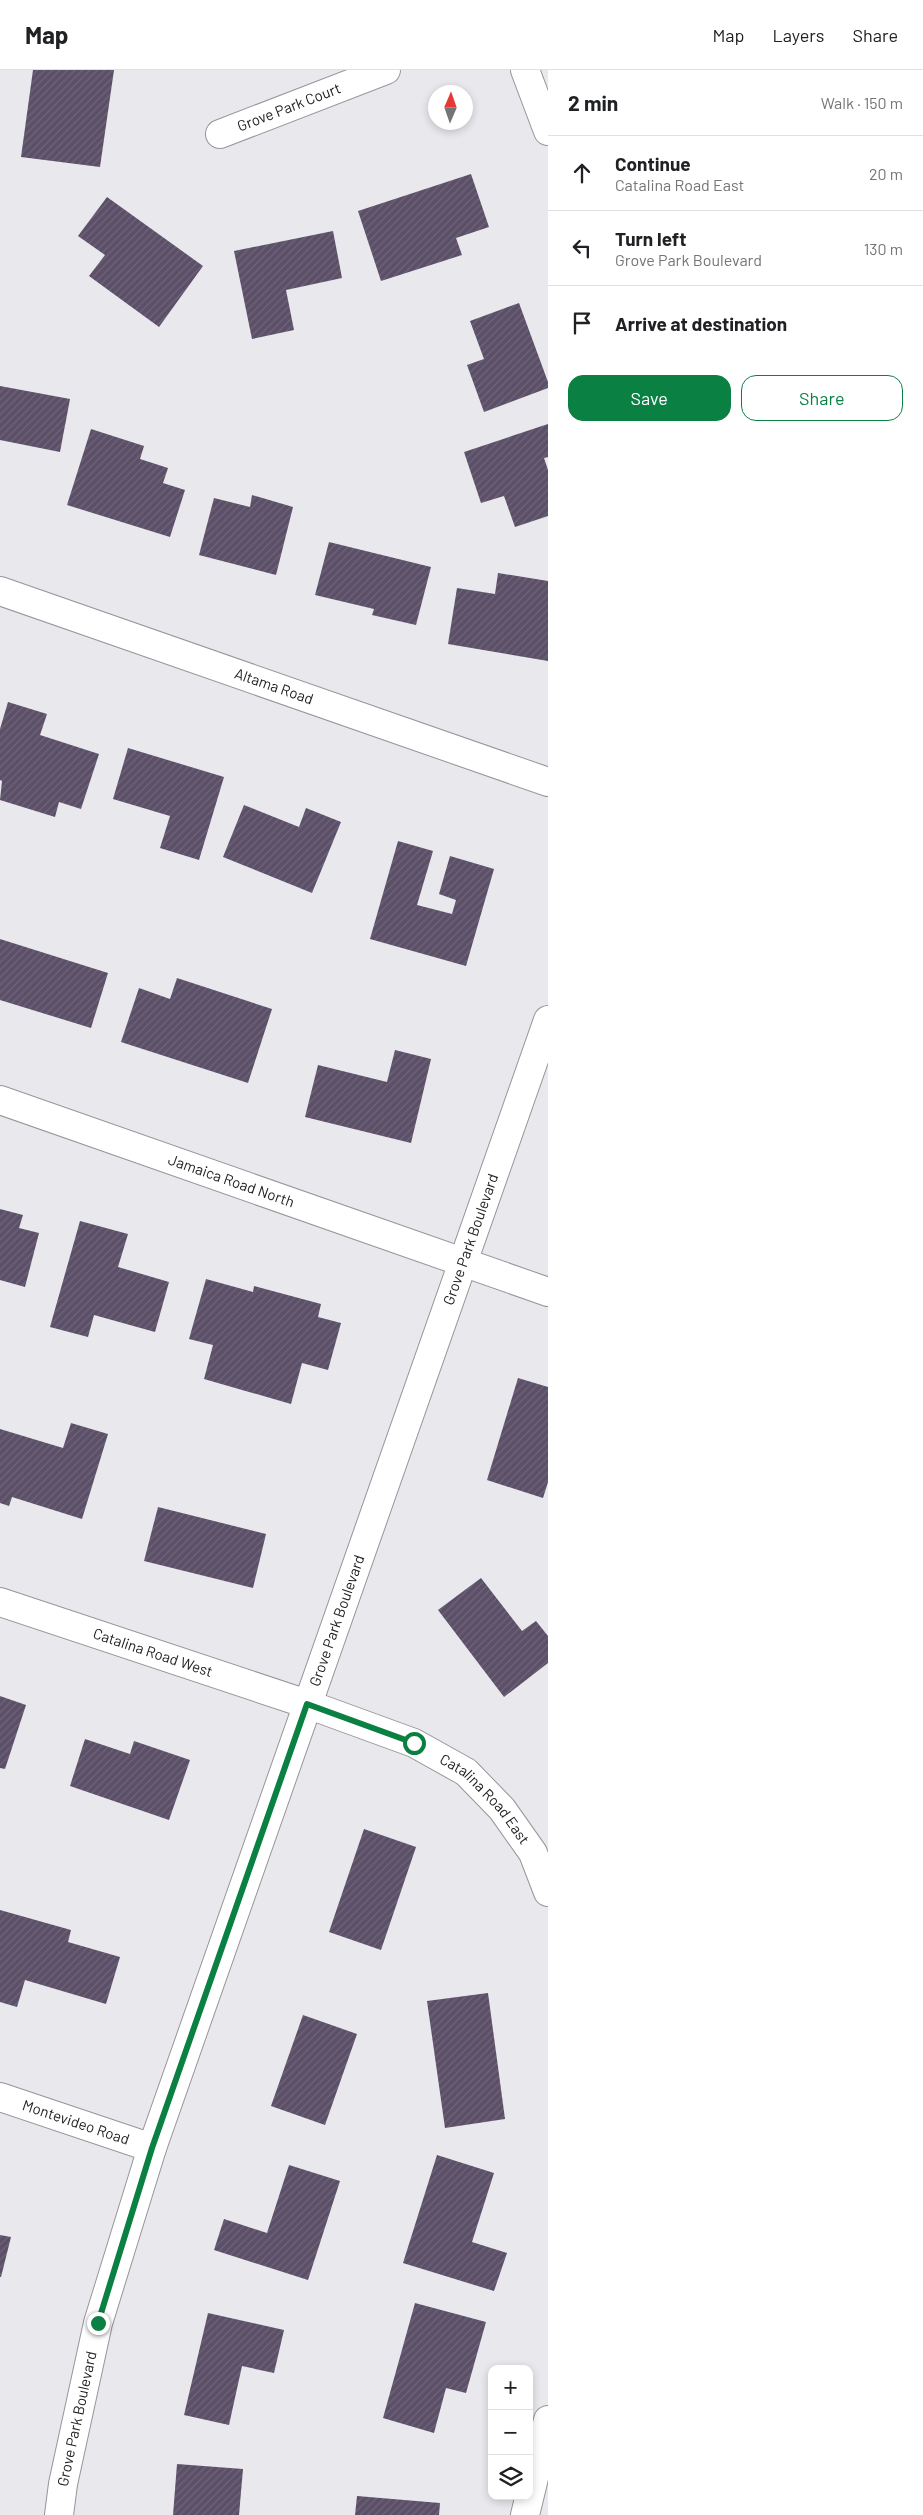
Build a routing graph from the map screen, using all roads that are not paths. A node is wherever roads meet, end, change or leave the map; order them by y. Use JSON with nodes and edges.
{"nodes":[{"id":1,"x":386,"y":70,"type":"edge"},
{"id":2,"x":525,"y":70,"type":"edge"},
{"id":3,"x":548,"y":131,"type":"edge"},
{"id":4,"x":220,"y":134,"type":"dead end"},
{"id":5,"x":0,"y":591,"type":"edge"},
{"id":6,"x":548,"y":782,"type":"edge"},
{"id":7,"x":548,"y":1020,"type":"edge"},
{"id":8,"x":0,"y":1100,"type":"edge"},
{"id":9,"x":463,"y":1262,"type":"junction"},
{"id":10,"x":548,"y":1292,"type":"edge"},
{"id":11,"x":0,"y":1602,"type":"edge"},
{"id":12,"x":307,"y":1704,"type":"junction"},
{"id":13,"x":548,"y":1892,"type":"edge"},
{"id":14,"x":0,"y":2097,"type":"edge"},
{"id":15,"x":152,"y":2148,"type":"junction"},
{"id":16,"x":548,"y":2420,"type":"edge"},
{"id":17,"x":59,"y":2515,"type":"edge"},
{"id":18,"x":525,"y":2515,"type":"edge"}],
"edges":[{"from":1,"to":4,"type":"street","name":"Grove Park Court"},
{"from":2,"to":3,"type":"street"},
{"from":5,"to":6,"type":"street","name":"Altama Road"},
{"from":7,"to":9,"type":"street","name":"Grove Park Boulevard"},
{"from":8,"to":9,"type":"street","name":"Jamaica Road North"},
{"from":9,"to":10,"type":"street","name":"Jamaica Road North"},
{"from":9,"to":12,"type":"street","name":"Grove Park Boulevard"},
{"from":11,"to":12,"type":"street","name":"Catalina Road West"},
{"from":12,"to":13,"type":"street","name":"Catalina Road East"},
{"from":12,"to":15,"type":"street","name":"Grove Park Boulevard"},
{"from":14,"to":15,"type":"street","name":"Montevideo Road"},
{"from":15,"to":17,"type":"street","name":"Grove Park Boulevard"},
{"from":16,"to":18,"type":"street"}]}
